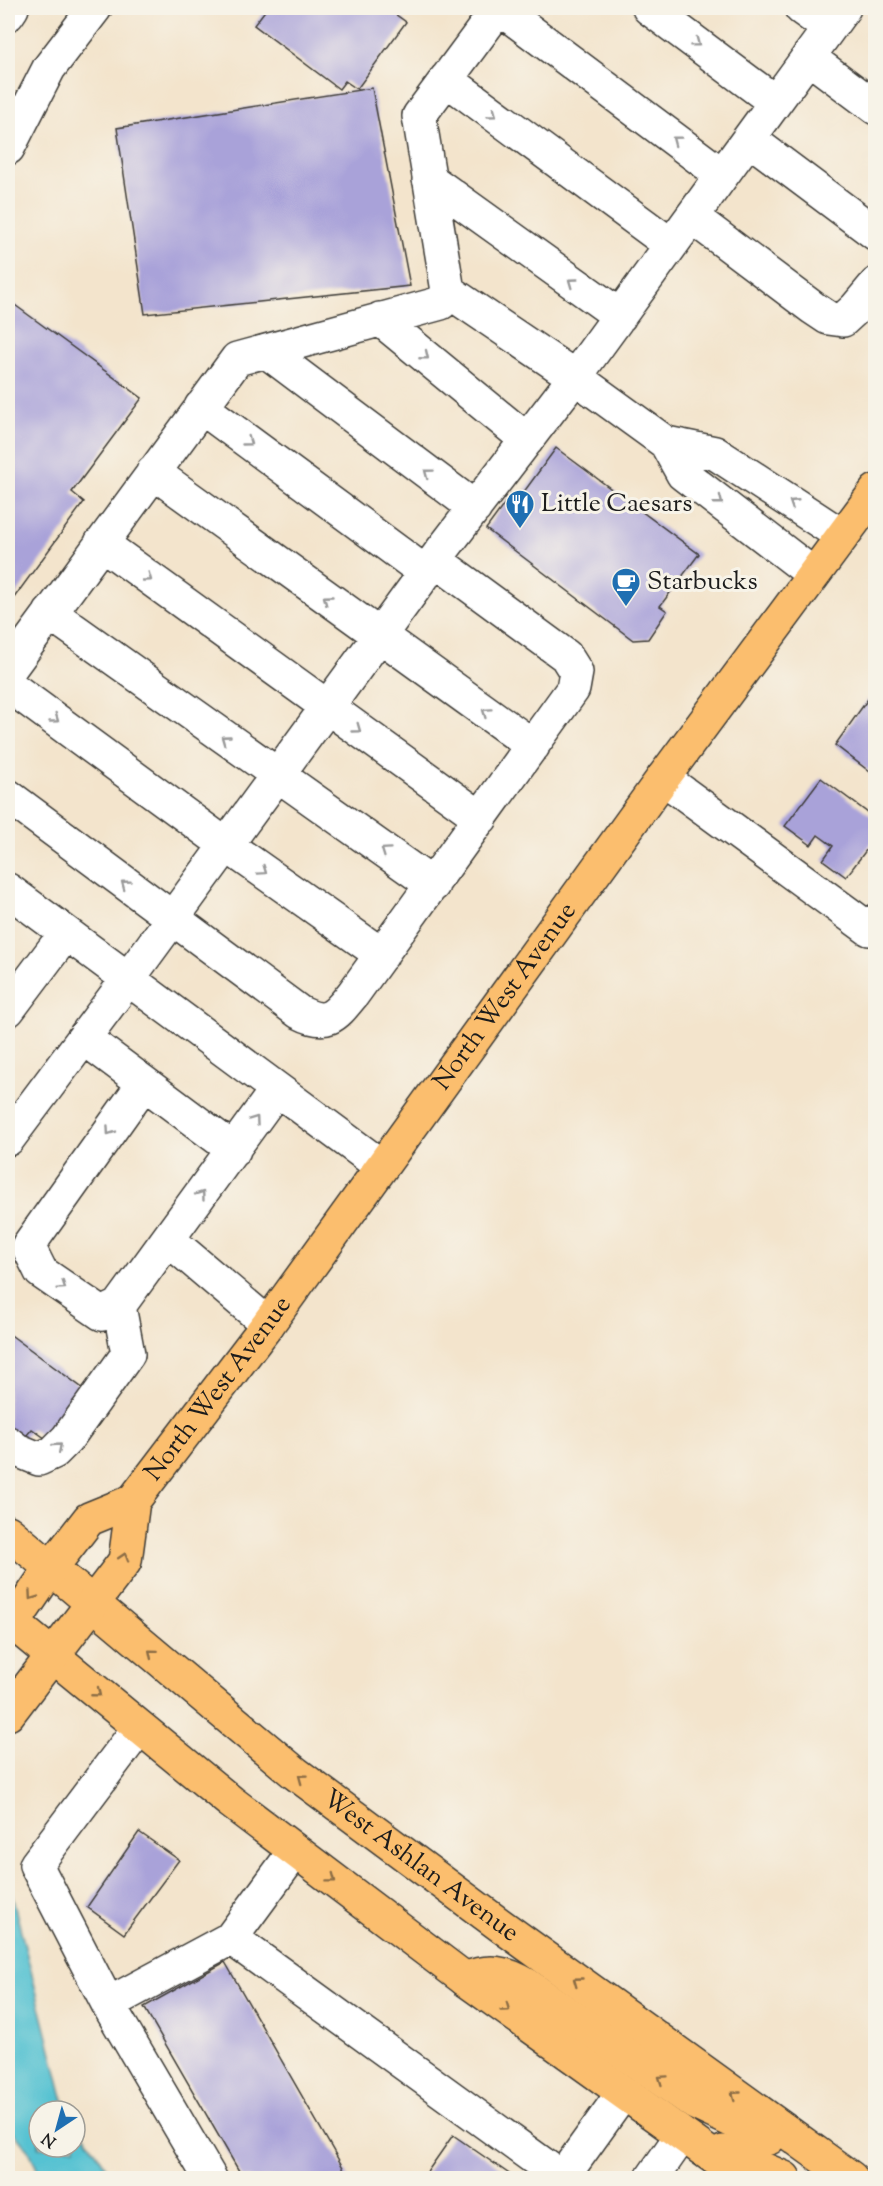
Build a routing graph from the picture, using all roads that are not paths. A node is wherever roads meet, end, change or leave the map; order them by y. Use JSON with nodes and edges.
{"nodes":[{"id":1,"x":12,"y":8,"type":"edge"},
{"id":2,"x":95,"y":8,"type":"edge"},
{"id":3,"x":499,"y":8,"type":"edge"},
{"id":4,"x":649,"y":8,"type":"edge"},
{"id":5,"x":801,"y":8,"type":"edge"},
{"id":6,"x":8,"y":13,"type":"edge"},
{"id":7,"x":837,"y":18,"type":"edge"},
{"id":8,"x":808,"y":57,"type":"junction"},
{"id":9,"x":446,"y":79,"type":"junction"},
{"id":10,"x":775,"y":102,"type":"junction"},
{"id":11,"x":876,"y":108,"type":"edge"},
{"id":12,"x":749,"y":139,"type":"junction"},
{"id":13,"x":8,"y":148,"type":"edge"},
{"id":14,"x":722,"y":175,"type":"junction"},
{"id":15,"x":429,"y":178,"type":"junction"},
{"id":16,"x":692,"y":217,"type":"junction"},
{"id":17,"x":876,"y":234,"type":"edge"},
{"id":18,"x":671,"y":245,"type":"junction"},
{"id":19,"x":876,"y":284,"type":"edge"},
{"id":20,"x":448,"y":291,"type":"junction"},
{"id":21,"x":620,"y":316,"type":"junction"},
{"id":22,"x":380,"y":319,"type":"junction"},
{"id":23,"x":266,"y":351,"type":"junction"},
{"id":24,"x":575,"y":377,"type":"junction"},
{"id":25,"x":201,"y":407,"type":"junction"},
{"id":26,"x":527,"y":440,"type":"junction"},
{"id":27,"x":666,"y":443,"type":"junction"},
{"id":28,"x":153,"y":472,"type":"junction"},
{"id":29,"x":876,"y":491,"type":"edge"},
{"id":30,"x":475,"y":508,"type":"junction"},
{"id":31,"x":842,"y":535,"type":"junction"},
{"id":32,"x":101,"y":543,"type":"junction"},
{"id":33,"x":430,"y":566,"type":"junction"},
{"id":34,"x":813,"y":574,"type":"junction"},
{"id":35,"x":50,"y":613,"type":"junction"},
{"id":36,"x":379,"y":636,"type":"junction"},
{"id":37,"x":8,"y":671,"type":"edge"},
{"id":38,"x":8,"y":685,"type":"edge"},
{"id":39,"x":327,"y":707,"type":"junction"},
{"id":40,"x":533,"y":746,"type":"junction"},
{"id":41,"x":277,"y":776,"type":"junction"},
{"id":42,"x":663,"y":778,"type":"junction"},
{"id":43,"x":8,"y":796,"type":"edge"},
{"id":44,"x":482,"y":818,"type":"junction"},
{"id":45,"x":226,"y":845,"type":"junction"},
{"id":46,"x":433,"y":885,"type":"junction"},
{"id":47,"x":8,"y":890,"type":"edge"},
{"id":48,"x":172,"y":919,"type":"junction"},
{"id":49,"x":876,"y":921,"type":"edge"},
{"id":50,"x":66,"y":933,"type":"junction"},
{"id":51,"x":382,"y":955,"type":"junction"},
{"id":52,"x":128,"y":980,"type":"junction"},
{"id":53,"x":8,"y":1010,"type":"edge"},
{"id":54,"x":84,"y":1038,"type":"junction"},
{"id":55,"x":144,"y":1083,"type":"junction"},
{"id":56,"x":277,"y":1089,"type":"junction"},
{"id":57,"x":8,"y":1139,"type":"edge"},
{"id":58,"x":234,"y":1150,"type":"junction"},
{"id":59,"x":381,"y":1166,"type":"junction"},
{"id":60,"x":169,"y":1240,"type":"junction"},
{"id":61,"x":18,"y":1247,"type":"edge"},
{"id":62,"x":119,"y":1306,"type":"junction"},
{"id":63,"x":268,"y":1324,"type":"junction"},
{"id":64,"x":8,"y":1443,"type":"edge"},
{"id":65,"x":133,"y":1501,"type":"junction"},
{"id":66,"x":8,"y":1532,"type":"edge"},
{"id":67,"x":51,"y":1568,"type":"junction"},
{"id":68,"x":92,"y":1603,"type":"junction"},
{"id":69,"x":9,"y":1625,"type":"edge"},
{"id":70,"x":52,"y":1656,"type":"junction"},
{"id":71,"x":8,"y":1714,"type":"edge"},
{"id":72,"x":139,"y":1728,"type":"junction"},
{"id":73,"x":295,"y":1851,"type":"junction"},
{"id":74,"x":231,"y":1938,"type":"junction"},
{"id":75,"x":465,"y":1979,"type":"junction"},
{"id":76,"x":108,"y":2004,"type":"junction"},
{"id":77,"x":623,"y":2093,"type":"junction"},
{"id":78,"x":682,"y":2136,"type":"junction"},
{"id":79,"x":847,"y":2176,"type":"edge"},
{"id":80,"x":210,"y":2178,"type":"edge"},
{"id":81,"x":562,"y":2178,"type":"edge"},
{"id":82,"x":652,"y":2178,"type":"edge"},
{"id":83,"x":742,"y":2178,"type":"edge"},
{"id":84,"x":784,"y":2178,"type":"edge"}],
"edges":[{"from":1,"to":6,"type":"lane"},
{"from":2,"to":13,"type":"lane"},
{"from":3,"to":9,"type":"lane"},
{"from":14,"to":3,"type":"lane","one_way":true},
{"from":4,"to":10,"type":"lane","one_way":true},
{"from":5,"to":7,"type":"lane"},
{"from":7,"to":8,"type":"lane"},
{"from":8,"to":10,"type":"lane"},
{"from":8,"to":11,"type":"lane"},
{"from":9,"to":15,"type":"lane"},
{"from":9,"to":18,"type":"lane","one_way":true},
{"from":10,"to":12,"type":"lane"},
{"from":12,"to":14,"type":"lane"},
{"from":12,"to":17,"type":"lane"},
{"from":14,"to":16,"type":"lane"},
{"from":15,"to":20,"type":"lane"},
{"from":21,"to":15,"type":"lane","one_way":true},
{"from":16,"to":18,"type":"lane"},
{"from":16,"to":19,"type":"lane"},
{"from":18,"to":21,"type":"lane"},
{"from":20,"to":22,"type":"lane"},
{"from":20,"to":24,"type":"lane"},
{"from":21,"to":24,"type":"lane"},
{"from":22,"to":23,"type":"lane"},
{"from":22,"to":26,"type":"lane","one_way":true},
{"from":23,"to":25,"type":"lane"},
{"from":30,"to":23,"type":"lane","one_way":true},
{"from":24,"to":26,"type":"lane"},
{"from":24,"to":27,"type":"lane"},
{"from":25,"to":28,"type":"lane"},
{"from":25,"to":33,"type":"lane","one_way":true},
{"from":26,"to":30,"type":"lane"},
{"from":31,"to":27,"type":"lane","one_way":true},
{"from":27,"to":34,"type":"lane","one_way":true},
{"from":28,"to":32,"type":"lane"},
{"from":36,"to":28,"type":"lane","one_way":true},
{"from":29,"to":31,"type":"main road","name":"North West Avenue"},
{"from":30,"to":33,"type":"lane"},
{"from":31,"to":34,"type":"main road","name":"North West Avenue"},
{"from":32,"to":35,"type":"lane"},
{"from":32,"to":39,"type":"lane","one_way":true},
{"from":33,"to":36,"type":"lane"},
{"from":33,"to":40,"type":"lane"},
{"from":34,"to":42,"type":"main road","name":"North West Avenue"},
{"from":35,"to":37,"type":"lane"},
{"from":41,"to":35,"type":"lane","one_way":true},
{"from":36,"to":39,"type":"lane"},
{"from":40,"to":36,"type":"lane","one_way":true},
{"from":38,"to":45,"type":"lane","one_way":true},
{"from":39,"to":41,"type":"lane"},
{"from":39,"to":44,"type":"lane","one_way":true},
{"from":40,"to":44,"type":"lane"},
{"from":41,"to":45,"type":"lane"},
{"from":46,"to":41,"type":"lane","one_way":true},
{"from":42,"to":49,"type":"lane"},
{"from":42,"to":59,"type":"main road","name":"North West Avenue"},
{"from":48,"to":43,"type":"lane","one_way":true},
{"from":44,"to":46,"type":"lane"},
{"from":45,"to":48,"type":"lane"},
{"from":45,"to":51,"type":"lane","one_way":true},
{"from":46,"to":51,"type":"lane"},
{"from":47,"to":50,"type":"lane"},
{"from":48,"to":51,"type":"lane"},
{"from":48,"to":52,"type":"lane"},
{"from":50,"to":52,"type":"lane"},
{"from":50,"to":53,"type":"lane"},
{"from":52,"to":54,"type":"lane"},
{"from":52,"to":56,"type":"lane"},
{"from":54,"to":55,"type":"lane"},
{"from":54,"to":57,"type":"lane"},
{"from":55,"to":58,"type":"lane"},
{"from":55,"to":61,"type":"lane","one_way":true},
{"from":58,"to":56,"type":"lane","one_way":true},
{"from":56,"to":59,"type":"lane"},
{"from":60,"to":58,"type":"lane","one_way":true},
{"from":59,"to":63,"type":"main road","name":"North West Avenue"},
{"from":60,"to":62,"type":"lane"},
{"from":60,"to":63,"type":"lane"},
{"from":61,"to":62,"type":"lane","one_way":true},
{"from":64,"to":62,"type":"lane","one_way":true},
{"from":63,"to":65,"type":"main road","name":"North West Avenue"},
{"from":65,"to":67,"type":"main road","name":"North West Avenue"},
{"from":68,"to":65,"type":"main road","name":"North West Avenue","one_way":true},
{"from":66,"to":67,"type":"main road","name":"West Ashlan Avenue"},
{"from":67,"to":68,"type":"main road","name":"West Ashlan Avenue"},
{"from":67,"to":69,"type":"main road","name":"North West Avenue","one_way":true},
{"from":68,"to":70,"type":"main road","name":"North West Avenue"},
{"from":79,"to":68,"type":"main road","name":"West Ashlan Avenue","one_way":true},
{"from":69,"to":70,"type":"main road"},
{"from":70,"to":71,"type":"main road","name":"North West Avenue"},
{"from":70,"to":72,"type":"main road","one_way":true},
{"from":72,"to":73,"type":"main road"},
{"from":72,"to":76,"type":"lane"},
{"from":73,"to":74,"type":"lane"},
{"from":73,"to":75,"type":"main road","one_way":true},
{"from":74,"to":76,"type":"lane"},
{"from":74,"to":81,"type":"lane"},
{"from":75,"to":77,"type":"main road","one_way":true},
{"from":79,"to":75,"type":"main road","one_way":true},
{"from":76,"to":80,"type":"lane"},
{"from":77,"to":78,"type":"main road"},
{"from":77,"to":81,"type":"lane"},
{"from":78,"to":82,"type":"lane"},
{"from":78,"to":83,"type":"main road"},
{"from":78,"to":84,"type":"main road"}]}
